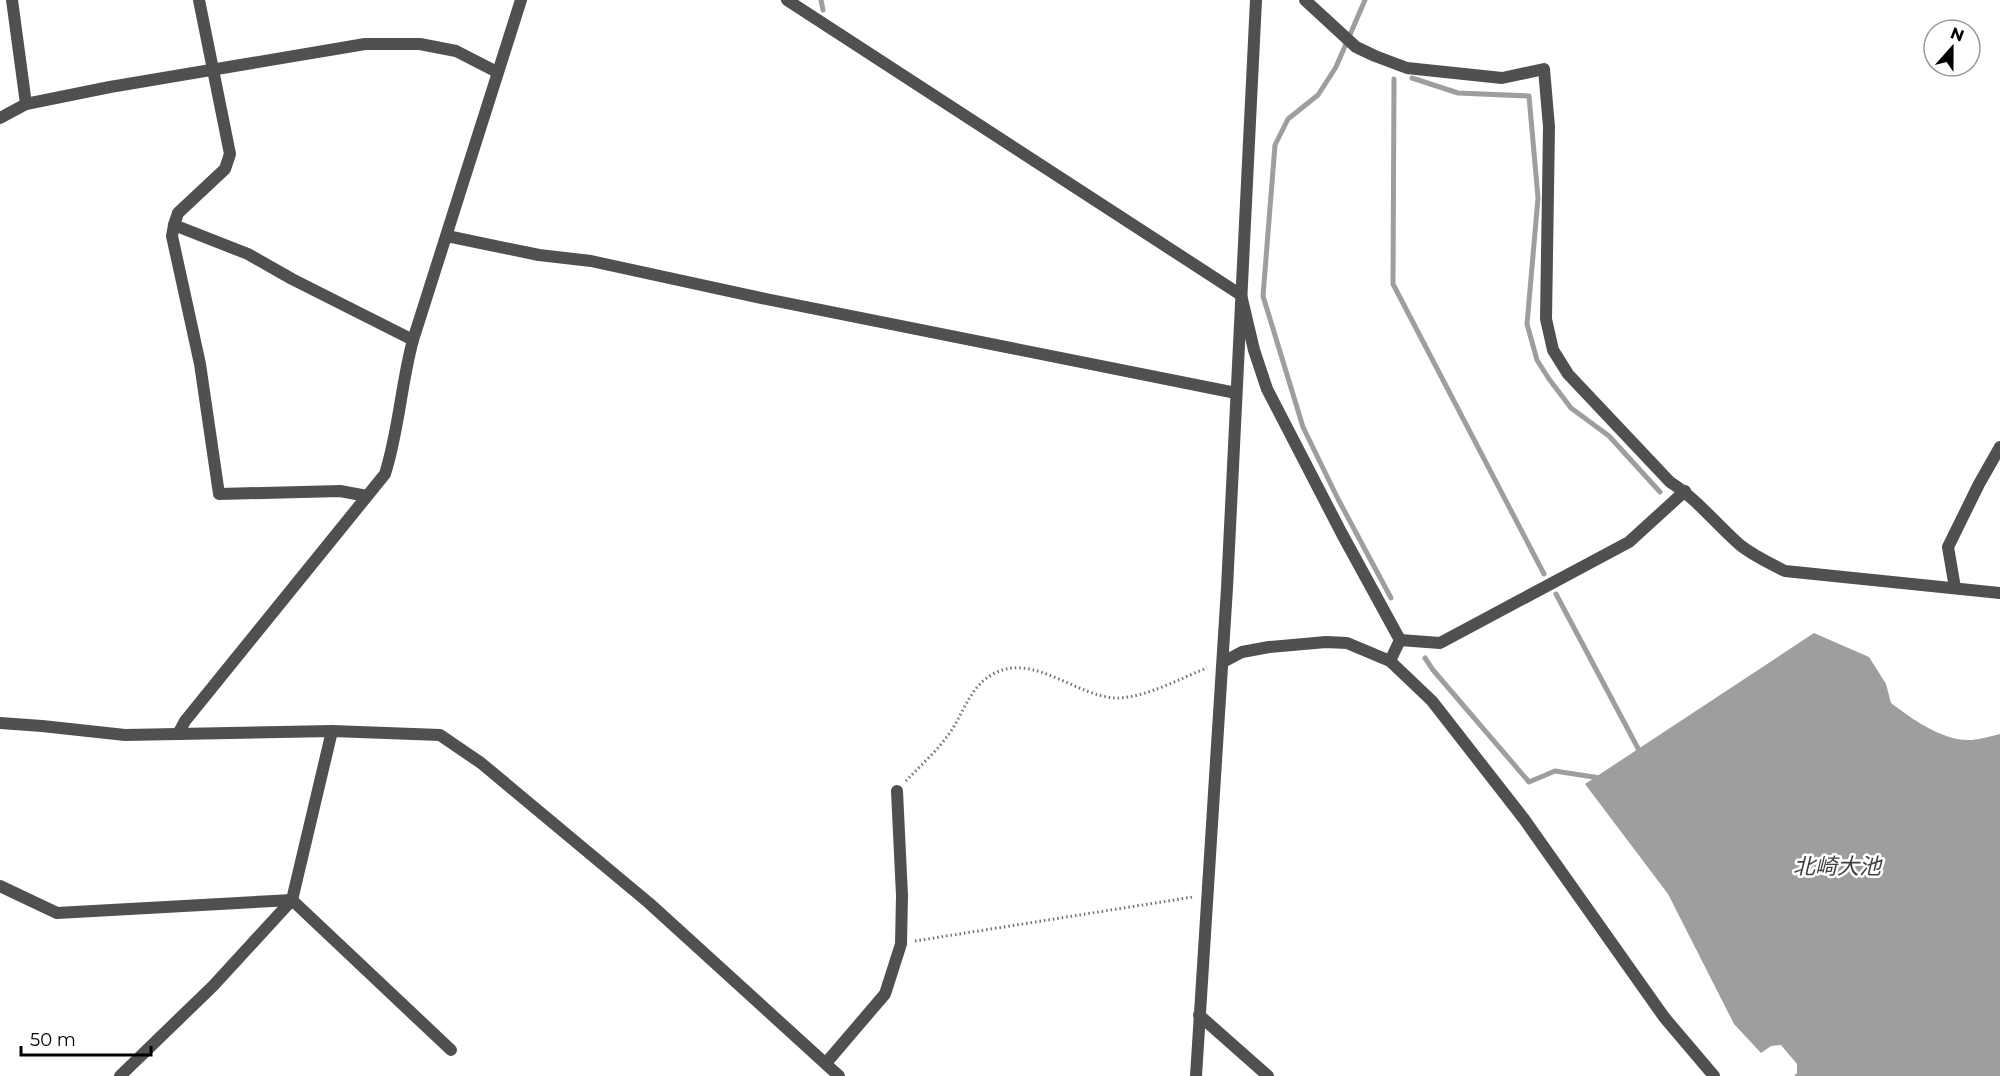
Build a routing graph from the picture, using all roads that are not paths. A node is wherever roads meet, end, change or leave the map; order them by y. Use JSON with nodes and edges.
{"nodes":[{"id":1,"x":12,"y":0,"type":"edge"},
{"id":2,"x":199,"y":0,"type":"edge"},
{"id":3,"x":521,"y":0,"type":"edge"},
{"id":4,"x":787,"y":0,"type":"edge"},
{"id":5,"x":1257,"y":0,"type":"edge"},
{"id":6,"x":1305,"y":0,"type":"edge"},
{"id":7,"x":215,"y":70,"type":"junction"},
{"id":8,"x":497,"y":72,"type":"junction"},
{"id":9,"x":26,"y":104,"type":"junction"},
{"id":10,"x":0,"y":118,"type":"edge"},
{"id":11,"x":174,"y":225,"type":"junction"},
{"id":12,"x":447,"y":236,"type":"junction"},
{"id":13,"x":1241,"y":295,"type":"junction"},
{"id":14,"x":413,"y":340,"type":"junction"},
{"id":15,"x":1236,"y":393,"type":"junction"},
{"id":16,"x":2000,"y":447,"type":"edge"},
{"id":17,"x":1685,"y":491,"type":"junction"},
{"id":18,"x":367,"y":496,"type":"junction"},
{"id":19,"x":1955,"y":588,"type":"junction"},
{"id":20,"x":2000,"y":593,"type":"edge"},
{"id":21,"x":1400,"y":640,"type":"junction"},
{"id":22,"x":1390,"y":661,"type":"junction"},
{"id":23,"x":1223,"y":662,"type":"junction"},
{"id":24,"x":0,"y":723,"type":"edge"},
{"id":25,"x":332,"y":731,"type":"junction"},
{"id":26,"x":178,"y":734,"type":"junction"},
{"id":27,"x":897,"y":791,"type":"road end"},
{"id":28,"x":0,"y":886,"type":"edge"},
{"id":29,"x":292,"y":900,"type":"junction"},
{"id":30,"x":1199,"y":1015,"type":"junction"},
{"id":31,"x":451,"y":1050,"type":"dead end"},
{"id":32,"x":826,"y":1063,"type":"junction"},
{"id":33,"x":120,"y":1076,"type":"edge"},
{"id":34,"x":839,"y":1076,"type":"edge"},
{"id":35,"x":1196,"y":1076,"type":"edge"},
{"id":36,"x":1268,"y":1076,"type":"edge"},
{"id":37,"x":1714,"y":1076,"type":"edge"}],
"edges":[{"from":1,"to":9,"type":"street"},
{"from":2,"to":7,"type":"street"},
{"from":3,"to":8,"type":"street"},
{"from":4,"to":13,"type":"street"},
{"from":5,"to":13,"type":"street"},
{"from":6,"to":17,"type":"street"},
{"from":7,"to":8,"type":"street"},
{"from":7,"to":9,"type":"street"},
{"from":7,"to":11,"type":"street"},
{"from":8,"to":12,"type":"street"},
{"from":9,"to":10,"type":"street"},
{"from":11,"to":14,"type":"street"},
{"from":11,"to":18,"type":"street"},
{"from":12,"to":14,"type":"street"},
{"from":12,"to":15,"type":"street"},
{"from":13,"to":15,"type":"street"},
{"from":13,"to":21,"type":"street"},
{"from":14,"to":18,"type":"street"},
{"from":15,"to":23,"type":"street"},
{"from":16,"to":19,"type":"street"},
{"from":17,"to":19,"type":"street"},
{"from":17,"to":21,"type":"street"},
{"from":18,"to":26,"type":"street"},
{"from":19,"to":20,"type":"street"},
{"from":21,"to":22,"type":"street"},
{"from":22,"to":23,"type":"street"},
{"from":22,"to":37,"type":"street"},
{"from":23,"to":30,"type":"street"},
{"from":24,"to":26,"type":"street"},
{"from":25,"to":26,"type":"street"},
{"from":25,"to":29,"type":"street"},
{"from":25,"to":32,"type":"street"},
{"from":27,"to":32,"type":"street"},
{"from":28,"to":29,"type":"street"},
{"from":29,"to":31,"type":"street"},
{"from":29,"to":33,"type":"street"},
{"from":30,"to":35,"type":"street"},
{"from":30,"to":36,"type":"street"},
{"from":32,"to":34,"type":"street"}]}
